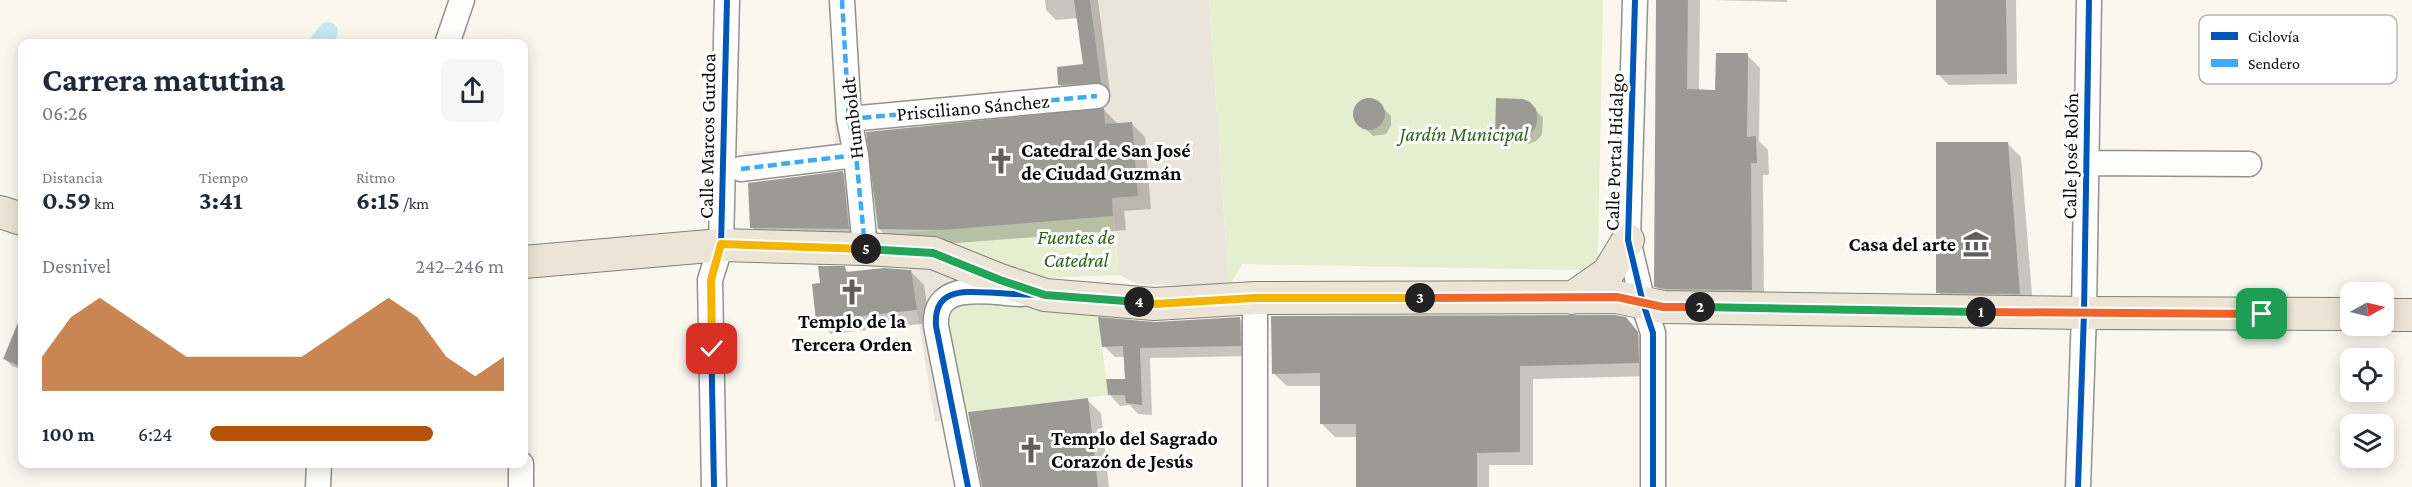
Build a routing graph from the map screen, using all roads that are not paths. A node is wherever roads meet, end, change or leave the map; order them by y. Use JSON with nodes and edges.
{"nodes":[{"id":1,"x":462,"y":0,"type":"edge"},
{"id":2,"x":727,"y":0,"type":"edge"},
{"id":3,"x":842,"y":0,"type":"edge"},
{"id":4,"x":1635,"y":0,"type":"edge"},
{"id":5,"x":2089,"y":0,"type":"edge"},
{"id":6,"x":449,"y":39,"type":"edge"},
{"id":7,"x":1096,"y":96,"type":"dead end"},
{"id":8,"x":849,"y":119,"type":"junction"},
{"id":9,"x":856,"y":155,"type":"junction"},
{"id":10,"x":2086,"y":163,"type":"junction"},
{"id":11,"x":2249,"y":164,"type":"dead end"},
{"id":12,"x":741,"y":169,"type":"dead end"},
{"id":13,"x":0,"y":212,"type":"edge"},
{"id":14,"x":18,"y":218,"type":"edge"},
{"id":15,"x":864,"y":237,"type":"dead end"},
{"id":16,"x":1628,"y":240,"type":"junction"},
{"id":17,"x":721,"y":244,"type":"junction"},
{"id":18,"x":528,"y":262,"type":"edge"},
{"id":19,"x":1045,"y":295,"type":"junction"},
{"id":20,"x":1255,"y":298,"type":"junction"},
{"id":21,"x":1572,"y":298,"type":"junction"},
{"id":22,"x":1643,"y":303,"type":"junction"},
{"id":23,"x":2084,"y":313,"type":"junction"},
{"id":24,"x":2340,"y":314,"type":"edge"},
{"id":25,"x":2394,"y":315,"type":"edge"},
{"id":26,"x":2412,"y":315,"type":"edge"},
{"id":27,"x":318,"y":468,"type":"edge"},
{"id":28,"x":521,"y":468,"type":"edge"},
{"id":29,"x":318,"y":487,"type":"edge"},
{"id":30,"x":521,"y":487,"type":"edge"},
{"id":31,"x":714,"y":487,"type":"edge"},
{"id":32,"x":969,"y":487,"type":"edge"},
{"id":33,"x":1255,"y":487,"type":"edge"},
{"id":34,"x":1653,"y":487,"type":"edge"},
{"id":35,"x":2078,"y":487,"type":"edge"}],
"edges":[{"from":1,"to":6,"type":"street"},
{"from":2,"to":17,"type":"street","name":"Calle Marcos Gurdoa"},
{"from":3,"to":8,"type":"street","name":"Humboldt"},
{"from":4,"to":16,"type":"street","name":"Calle Portal Hidalgo"},
{"from":5,"to":10,"type":"street","name":"Calle José Rolón"},
{"from":7,"to":8,"type":"street","name":"Prisciliano Sánchez"},
{"from":8,"to":9,"type":"street","name":"Humboldt"},
{"from":9,"to":12,"type":"street"},
{"from":9,"to":15,"type":"street","name":"Humboldt"},
{"from":10,"to":11,"type":"street"},
{"from":10,"to":23,"type":"street","name":"Calle José Rolón"},
{"from":13,"to":14,"type":"main road"},
{"from":16,"to":21,"type":"main road"},
{"from":16,"to":22,"type":"street","name":"Calle Portal Hidalgo"},
{"from":17,"to":18,"type":"main road"},
{"from":17,"to":19,"type":"main road"},
{"from":17,"to":31,"type":"street","name":"Calle Marcos Gurdoa"},
{"from":19,"to":20,"type":"main road"},
{"from":19,"to":32,"type":"street"},
{"from":20,"to":21,"type":"main road"},
{"from":20,"to":33,"type":"street"},
{"from":21,"to":22,"type":"main road"},
{"from":22,"to":23,"type":"main road"},
{"from":22,"to":34,"type":"street","name":"Calle Portal Hidalgo"},
{"from":23,"to":24,"type":"main road"},
{"from":23,"to":35,"type":"street","name":"Calle José Rolón"},
{"from":25,"to":26,"type":"main road"},
{"from":27,"to":29,"type":"street"},
{"from":28,"to":30,"type":"street"}]}
